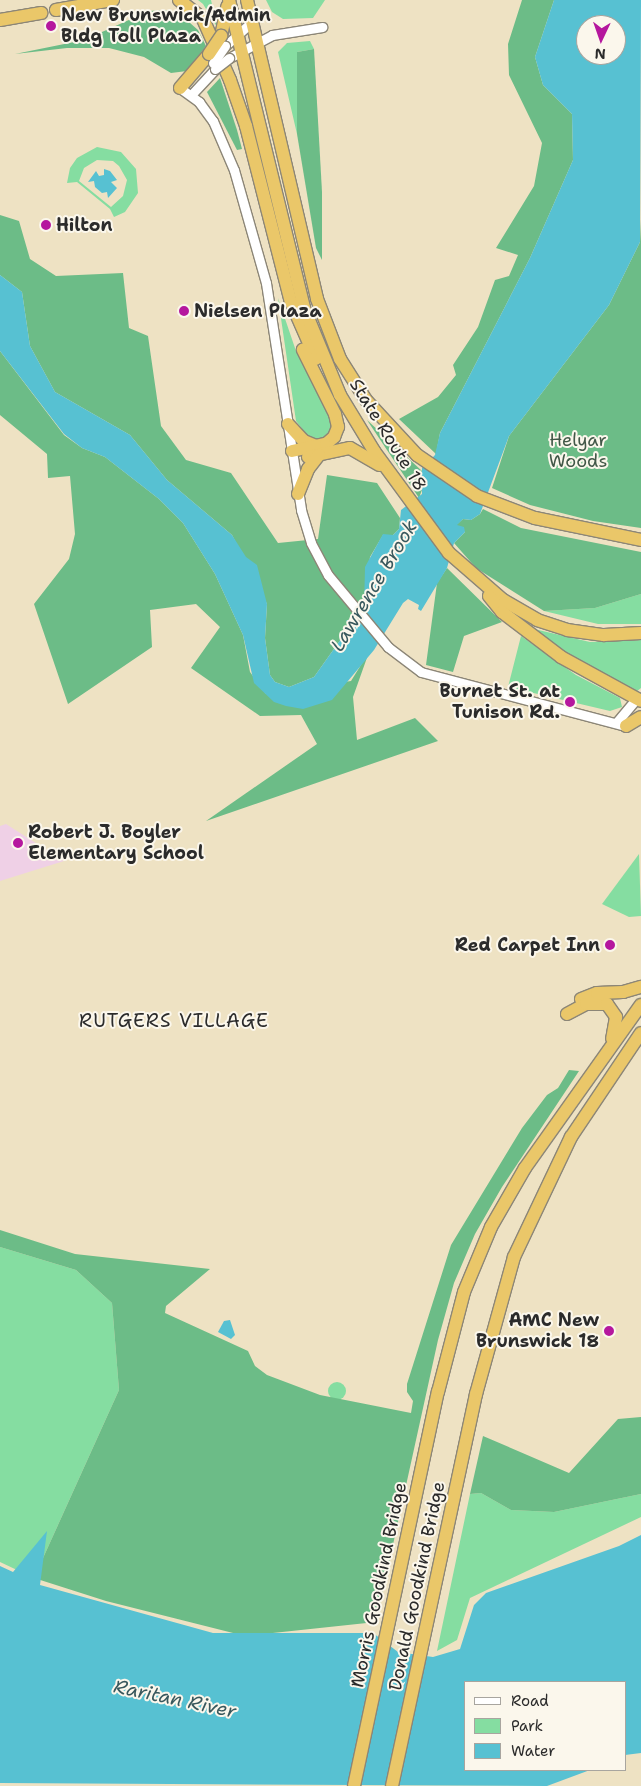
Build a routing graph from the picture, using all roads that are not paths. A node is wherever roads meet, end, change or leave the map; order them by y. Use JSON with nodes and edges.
{"nodes":[{"id":1,"x":113,"y":0,"type":"edge"},
{"id":2,"x":179,"y":0,"type":"edge"},
{"id":3,"x":228,"y":0,"type":"edge"},
{"id":4,"x":248,"y":1,"type":"edge"},
{"id":5,"x":56,"y":10,"type":"dead end"},
{"id":6,"x":41,"y":13,"type":"dead end"},
{"id":7,"x":0,"y":20,"type":"edge"},
{"id":8,"x":253,"y":21,"type":"junction"},
{"id":9,"x":322,"y":27,"type":"dead end"},
{"id":10,"x":237,"y":35,"type":"junction"},
{"id":11,"x":223,"y":41,"type":"junction"},
{"id":12,"x":258,"y":42,"type":"junction"},
{"id":13,"x":241,"y":51,"type":"junction"},
{"id":14,"x":213,"y":62,"type":"junction"},
{"id":15,"x":180,"y":88,"type":"joint"},
{"id":16,"x":191,"y":95,"type":"junction"},
{"id":17,"x":290,"y":302,"type":"junction"},
{"id":18,"x":340,"y":395,"type":"junction"},
{"id":19,"x":288,"y":424,"type":"junction"},
{"id":20,"x":319,"y":451,"type":"junction"},
{"id":21,"x":292,"y":456,"type":"junction"},
{"id":22,"x":388,"y":472,"type":"junction"},
{"id":23,"x":298,"y":494,"type":"junction"},
{"id":24,"x":641,"y":540,"type":"edge"},
{"id":25,"x":469,"y":574,"type":"junction"},
{"id":26,"x":641,"y":633,"type":"edge"},
{"id":27,"x":639,"y":698,"type":"edge"},
{"id":28,"x":641,"y":716,"type":"edge"},
{"id":29,"x":621,"y":725,"type":"junction"},
{"id":30,"x":641,"y":987,"type":"edge"},
{"id":31,"x":641,"y":1005,"type":"edge"},
{"id":32,"x":641,"y":1033,"type":"edge"},
{"id":33,"x":607,"y":1051,"type":"junction"},
{"id":34,"x":354,"y":1786,"type":"edge"},
{"id":35,"x":392,"y":1786,"type":"edge"}],
"edges":[{"from":1,"to":5,"type":"highway"},
{"from":2,"to":17,"type":"highway"},
{"from":3,"to":10,"type":"highway","name":"State Route 18"},
{"from":3,"to":11,"type":"highway"},
{"from":4,"to":8,"type":"highway","name":"State Route 18"},
{"from":6,"to":7,"type":"highway"},
{"from":8,"to":10,"type":"street"},
{"from":8,"to":12,"type":"highway","name":"State Route 18"},
{"from":9,"to":12,"type":"street"},
{"from":10,"to":11,"type":"street"},
{"from":10,"to":13,"type":"highway","name":"State Route 18"},
{"from":11,"to":14,"type":"highway","bridge":true},
{"from":12,"to":13,"type":"street"},
{"from":12,"to":24,"type":"highway","name":"State Route 18"},
{"from":13,"to":14,"type":"street","bridge":true},
{"from":13,"to":18,"type":"highway","name":"State Route 18"},
{"from":14,"to":15,"type":"highway"},
{"from":14,"to":16,"type":"street"},
{"from":15,"to":16,"type":"street"},
{"from":16,"to":19,"type":"street"},
{"from":17,"to":18,"type":"highway"},
{"from":17,"to":20,"type":"highway"},
{"from":18,"to":22,"type":"highway","name":"State Route 18"},
{"from":19,"to":20,"type":"highway"},
{"from":19,"to":21,"type":"street"},
{"from":20,"to":21,"type":"highway"},
{"from":20,"to":22,"type":"highway"},
{"from":20,"to":23,"type":"highway"},
{"from":21,"to":23,"type":"street"},
{"from":22,"to":25,"type":"highway","name":"State Route 18"},
{"from":23,"to":29,"type":"street"},
{"from":25,"to":26,"type":"highway","name":"State Route 18"},
{"from":25,"to":27,"type":"highway"},
{"from":27,"to":29,"type":"street"},
{"from":28,"to":29,"type":"highway"},
{"from":30,"to":33,"type":"highway"},
{"from":31,"to":33,"type":"highway","name":"Morris Goodkind Bridge"},
{"from":32,"to":35,"type":"highway","name":"Donald Goodkind Bridge"},
{"from":33,"to":34,"type":"highway","name":"Morris Goodkind Bridge"}]}
